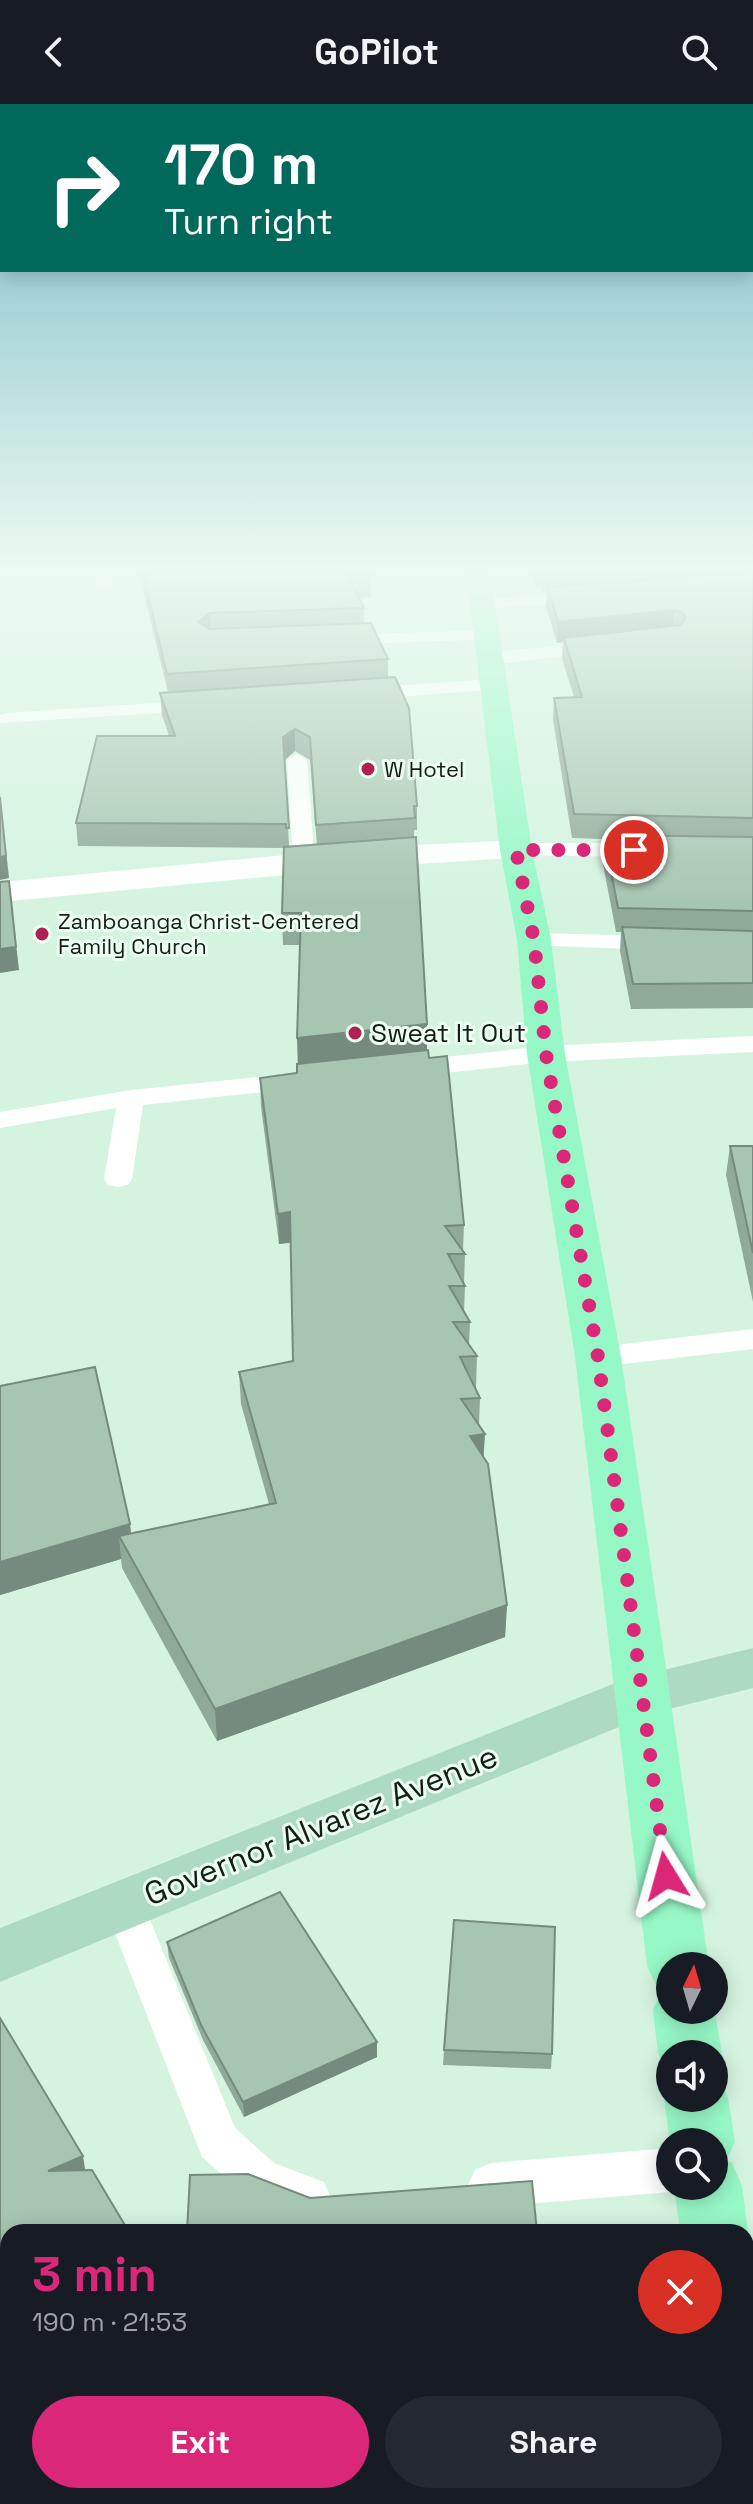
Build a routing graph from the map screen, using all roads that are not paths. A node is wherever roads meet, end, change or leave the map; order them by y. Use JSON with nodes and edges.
{"nodes":[{"id":1,"x":367,"y":682,"type":"edge"},
{"id":2,"x":493,"y":682,"type":"edge"},
{"id":3,"x":335,"y":696,"type":"edge"},
{"id":4,"x":226,"y":704,"type":"edge"},
{"id":5,"x":6,"y":719,"type":"dead end"},
{"id":6,"x":297,"y":760,"type":"edge"},
{"id":7,"x":516,"y":850,"type":"junction"},
{"id":8,"x":658,"y":850,"type":"edge"},
{"id":9,"x":304,"y":864,"type":"junction"},
{"id":10,"x":0,"y":892,"type":"edge"},
{"id":11,"x":534,"y":940,"type":"junction"},
{"id":12,"x":675,"y":944,"type":"edge"},
{"id":13,"x":753,"y":1044,"type":"edge"},
{"id":14,"x":546,"y":1054,"type":"junction"},
{"id":15,"x":377,"y":1072,"type":"edge"},
{"id":16,"x":331,"y":1077,"type":"edge"},
{"id":17,"x":131,"y":1098,"type":"junction"},
{"id":18,"x":0,"y":1120,"type":"edge"},
{"id":19,"x":118,"y":1179,"type":"dead end"},
{"id":20,"x":753,"y":1339,"type":"edge"},
{"id":21,"x":598,"y":1357,"type":"junction"},
{"id":22,"x":753,"y":1668,"type":"edge"},
{"id":23,"x":642,"y":1695,"type":"junction"},
{"id":24,"x":124,"y":1905,"type":"junction"},
{"id":25,"x":676,"y":1952,"type":"edge"},
{"id":26,"x":0,"y":1955,"type":"edge"},
{"id":27,"x":656,"y":2171,"type":"edge"},
{"id":28,"x":451,"y":2188,"type":"edge"},
{"id":29,"x":342,"y":2197,"type":"edge"},
{"id":30,"x":710,"y":2200,"type":"edge"},
{"id":31,"x":713,"y":2224,"type":"edge"}],
"edges":[{"from":1,"to":3,"type":"lane"},
{"from":2,"to":7,"type":"main road"},
{"from":4,"to":5,"type":"lane"},
{"from":6,"to":9,"type":"lane"},
{"from":7,"to":8,"type":"lane"},
{"from":7,"to":9,"type":"street"},
{"from":7,"to":11,"type":"main road"},
{"from":9,"to":10,"type":"street"},
{"from":11,"to":12,"type":"lane"},
{"from":11,"to":14,"type":"main road"},
{"from":13,"to":14,"type":"lane"},
{"from":14,"to":15,"type":"lane"},
{"from":14,"to":21,"type":"main road"},
{"from":16,"to":17,"type":"lane"},
{"from":17,"to":18,"type":"lane"},
{"from":17,"to":19,"type":"lane"},
{"from":20,"to":21,"type":"lane"},
{"from":21,"to":23,"type":"main road"},
{"from":22,"to":23,"type":"main road","name":"Governor Alvarez Avenue"},
{"from":23,"to":24,"type":"main road","name":"Governor Alvarez Avenue"},
{"from":23,"to":25,"type":"main road"},
{"from":24,"to":26,"type":"main road","name":"Governor Alvarez Avenue"},
{"from":24,"to":29,"type":"lane"},
{"from":27,"to":28,"type":"lane"},
{"from":30,"to":31,"type":"main road"}]}
